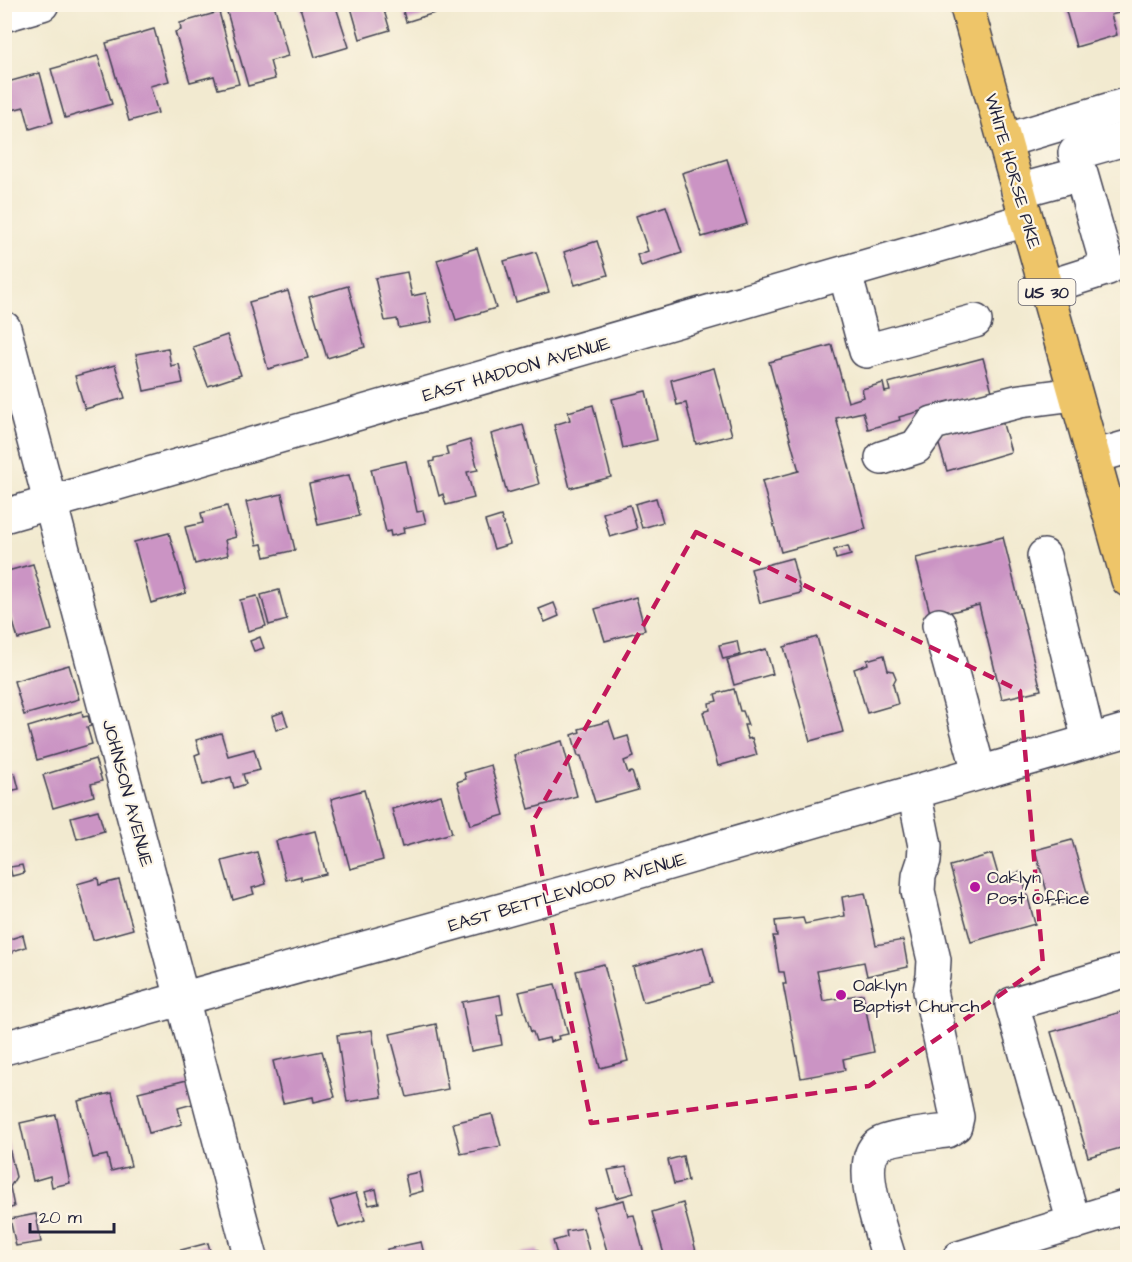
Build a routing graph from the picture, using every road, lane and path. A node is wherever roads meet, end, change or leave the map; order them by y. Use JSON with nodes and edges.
{"nodes":[{"id":1,"x":42,"y":4,"type":"edge"},
{"id":2,"x":966,"y":4,"type":"edge"},
{"id":3,"x":4,"y":15,"type":"edge"},
{"id":4,"x":1128,"y":104,"type":"edge"},
{"id":5,"x":1067,"y":122,"type":"junction"},
{"id":6,"x":1128,"y":138,"type":"edge"},
{"id":7,"x":1004,"y":141,"type":"junction"},
{"id":8,"x":1078,"y":164,"type":"junction"},
{"id":9,"x":1022,"y":206,"type":"junction"},
{"id":10,"x":845,"y":273,"type":"junction"},
{"id":11,"x":1046,"y":288,"type":"junction"},
{"id":12,"x":975,"y":321,"type":"dead end"},
{"id":13,"x":4,"y":328,"type":"edge"},
{"id":14,"x":1075,"y":394,"type":"junction"},
{"id":15,"x":1128,"y":447,"type":"edge"},
{"id":16,"x":1093,"y":457,"type":"junction"},
{"id":17,"x":882,"y":458,"type":"dead end"},
{"id":18,"x":51,"y":503,"type":"junction"},
{"id":19,"x":4,"y":516,"type":"edge"},
{"id":20,"x":1044,"y":556,"type":"dead end"},
{"id":21,"x":1127,"y":574,"type":"edge"},
{"id":22,"x":939,"y":625,"type":"dead end"},
{"id":23,"x":1128,"y":730,"type":"edge"},
{"id":24,"x":1089,"y":741,"type":"junction"},
{"id":25,"x":979,"y":772,"type":"junction"},
{"id":26,"x":914,"y":792,"type":"junction"},
{"id":27,"x":1128,"y":970,"type":"edge"},
{"id":28,"x":182,"y":999,"type":"junction"},
{"id":29,"x":4,"y":1048,"type":"edge"},
{"id":30,"x":1128,"y":1206,"type":"edge"},
{"id":31,"x":1074,"y":1223,"type":"junction"},
{"id":32,"x":251,"y":1257,"type":"edge"},
{"id":33,"x":889,"y":1257,"type":"edge"},
{"id":34,"x":959,"y":1257,"type":"edge"}],
"edges":[{"from":1,"to":3,"type":"street"},
{"from":2,"to":7,"type":"highway","name":"WHITE HORSE PIKE","number":"US 30"},
{"from":4,"to":5,"type":"street"},
{"from":5,"to":7,"type":"street"},
{"from":5,"to":8,"type":"street"},
{"from":6,"to":8,"type":"street","name":"EAST HADDON AVENUE"},
{"from":7,"to":9,"type":"highway","name":"WHITE HORSE PIKE","number":"US 30"},
{"from":8,"to":9,"type":"street","name":"EAST HADDON AVENUE"},
{"from":8,"to":11,"type":"street"},
{"from":9,"to":10,"type":"street","name":"EAST HADDON AVENUE"},
{"from":9,"to":11,"type":"highway","name":"WHITE HORSE PIKE","number":"US 30"},
{"from":10,"to":12,"type":"street"},
{"from":10,"to":18,"type":"street","name":"EAST HADDON AVENUE"},
{"from":11,"to":14,"type":"highway","name":"WHITE HORSE PIKE","number":"US 30"},
{"from":13,"to":18,"type":"street","name":"JOHNSON AVENUE"},
{"from":14,"to":16,"type":"highway","name":"WHITE HORSE PIKE","number":"US 30"},
{"from":14,"to":17,"type":"street"},
{"from":15,"to":16,"type":"street"},
{"from":16,"to":21,"type":"highway","name":"WHITE HORSE PIKE","number":"US 30"},
{"from":18,"to":19,"type":"street","name":"EAST HADDON AVENUE"},
{"from":18,"to":28,"type":"street","name":"JOHNSON AVENUE"},
{"from":20,"to":24,"type":"street"},
{"from":22,"to":25,"type":"street"},
{"from":23,"to":24,"type":"street","name":"EAST BETTLEWOOD AVENUE"},
{"from":24,"to":25,"type":"street","name":"EAST BETTLEWOOD AVENUE"},
{"from":25,"to":26,"type":"street","name":"EAST BETTLEWOOD AVENUE"},
{"from":26,"to":28,"type":"street","name":"EAST BETTLEWOOD AVENUE"},
{"from":26,"to":33,"type":"street"},
{"from":27,"to":31,"type":"street"},
{"from":28,"to":29,"type":"street","name":"EAST BETTLEWOOD AVENUE"},
{"from":28,"to":32,"type":"street","name":"JOHNSON AVENUE"},
{"from":30,"to":31,"type":"street"},
{"from":31,"to":34,"type":"street"}]}
